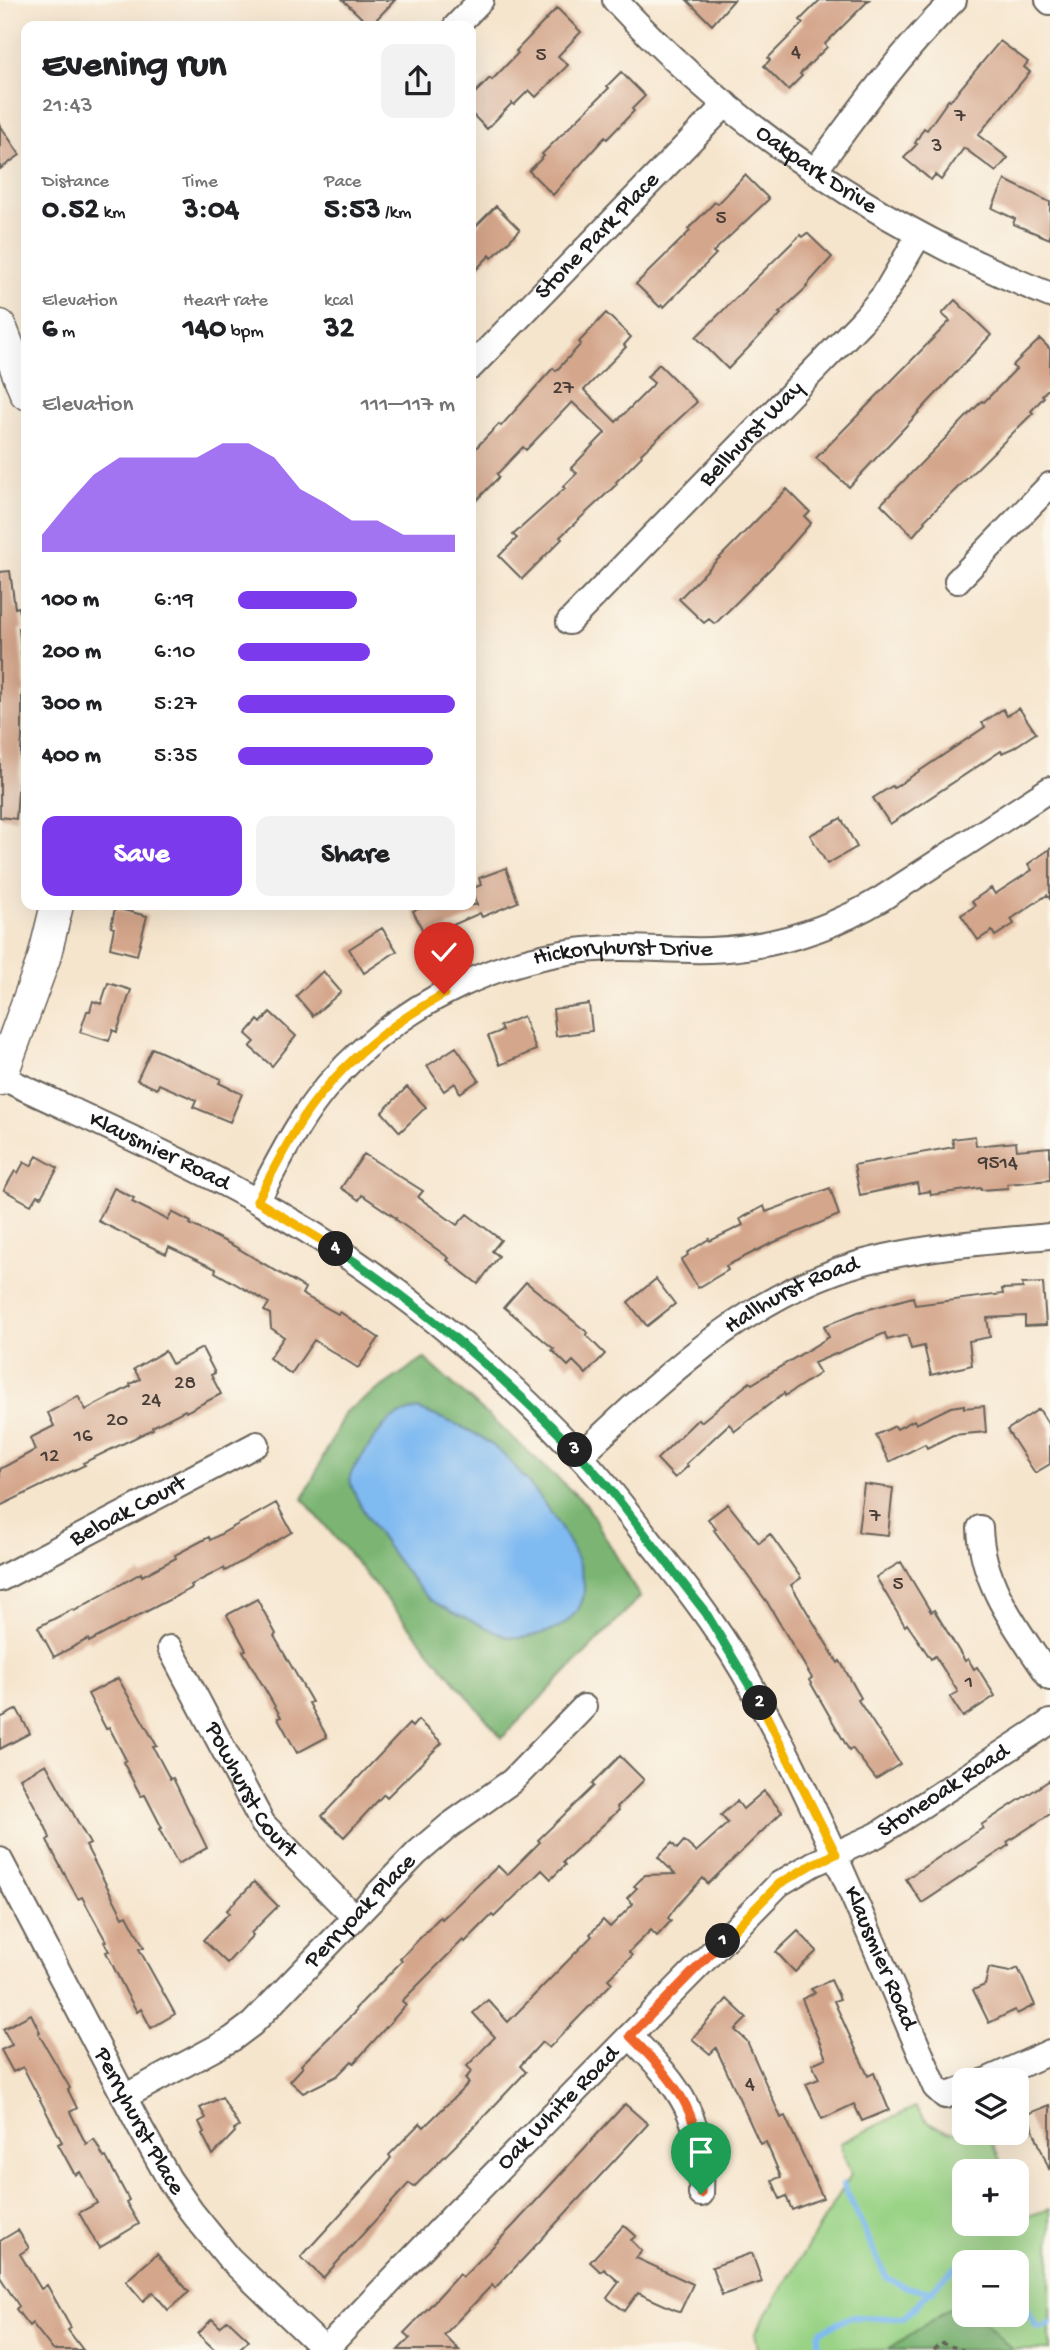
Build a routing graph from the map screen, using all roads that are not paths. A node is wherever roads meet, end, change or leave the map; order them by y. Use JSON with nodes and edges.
{"nodes":[{"id":1,"x":481,"y":0,"type":"edge"},
{"id":2,"x":615,"y":0,"type":"edge"},
{"id":3,"x":954,"y":0,"type":"edge"},
{"id":4,"x":461,"y":21,"type":"edge"},
{"id":5,"x":726,"y":104,"type":"junction"},
{"id":6,"x":815,"y":171,"type":"junction"},
{"id":7,"x":919,"y":235,"type":"junction"},
{"id":8,"x":1050,"y":295,"type":"edge"},
{"id":9,"x":0,"y":326,"type":"edge"},
{"id":10,"x":476,"y":362,"type":"edge"},
{"id":11,"x":21,"y":380,"type":"edge"},
{"id":12,"x":1050,"y":485,"type":"edge"},
{"id":13,"x":957,"y":581,"type":"dead end"},
{"id":14,"x":569,"y":622,"type":"dead end"},
{"id":15,"x":1050,"y":789,"type":"edge"},
{"id":16,"x":56,"y":910,"type":"edge"},
{"id":17,"x":0,"y":1078,"type":"edge"},
{"id":18,"x":257,"y":1201,"type":"junction"},
{"id":19,"x":1050,"y":1236,"type":"edge"},
{"id":20,"x":257,"y":1444,"type":"dead end"},
{"id":21,"x":580,"y":1456,"type":"junction"},
{"id":22,"x":980,"y":1528,"type":"dead end"},
{"id":23,"x":0,"y":1579,"type":"edge"},
{"id":24,"x":170,"y":1648,"type":"dead end"},
{"id":25,"x":1050,"y":1678,"type":"edge"},
{"id":26,"x":584,"y":1707,"type":"dead end"},
{"id":27,"x":1050,"y":1722,"type":"edge"},
{"id":28,"x":836,"y":1854,"type":"junction"},
{"id":29,"x":0,"y":1860,"type":"edge"},
{"id":30,"x":354,"y":1917,"type":"junction"},
{"id":31,"x":630,"y":2036,"type":"junction"},
{"id":32,"x":1050,"y":2052,"type":"edge"},
{"id":33,"x":1014,"y":2068,"type":"edge"},
{"id":34,"x":952,"y":2092,"type":"edge"},
{"id":35,"x":124,"y":2097,"type":"junction"},
{"id":36,"x":701,"y":2194,"type":"dead end"},
{"id":37,"x":325,"y":2350,"type":"edge"}],
"edges":[{"from":1,"to":4,"type":"street"},
{"from":2,"to":5,"type":"street","name":"Oakpark Drive"},
{"from":3,"to":6,"type":"street"},
{"from":5,"to":6,"type":"street","name":"Oakpark Drive"},
{"from":5,"to":10,"type":"street","name":"Stone Park Place"},
{"from":6,"to":7,"type":"street","name":"Oakpark Drive"},
{"from":7,"to":8,"type":"street","name":"Oakpark Drive"},
{"from":7,"to":14,"type":"street","name":"Bellhurst Way"},
{"from":9,"to":11,"type":"street"},
{"from":12,"to":13,"type":"street"},
{"from":15,"to":18,"type":"street","name":"Hickoryhurst Drive"},
{"from":16,"to":17,"type":"street"},
{"from":17,"to":18,"type":"street","name":"Klausmier Road"},
{"from":18,"to":21,"type":"street","name":"Klausmier Road"},
{"from":19,"to":21,"type":"street","name":"Hallhurst Road"},
{"from":20,"to":23,"type":"street","name":"Beloak Court"},
{"from":21,"to":28,"type":"street","name":"Klausmier Road"},
{"from":22,"to":25,"type":"street"},
{"from":24,"to":30,"type":"street","name":"Powhurst Court"},
{"from":26,"to":30,"type":"street","name":"Perryoak Place"},
{"from":27,"to":28,"type":"street","name":"Stoneoak Road"},
{"from":28,"to":31,"type":"street","name":"Oak White Road"},
{"from":28,"to":34,"type":"street","name":"Klausmier Road"},
{"from":29,"to":35,"type":"street","name":"Perryhurst Place"},
{"from":30,"to":35,"type":"street","name":"Perryoak Place"},
{"from":31,"to":36,"type":"street"},
{"from":31,"to":37,"type":"street","name":"Oak White Road"},
{"from":32,"to":33,"type":"street"},
{"from":35,"to":37,"type":"street","name":"Perryhurst Place"}]}
